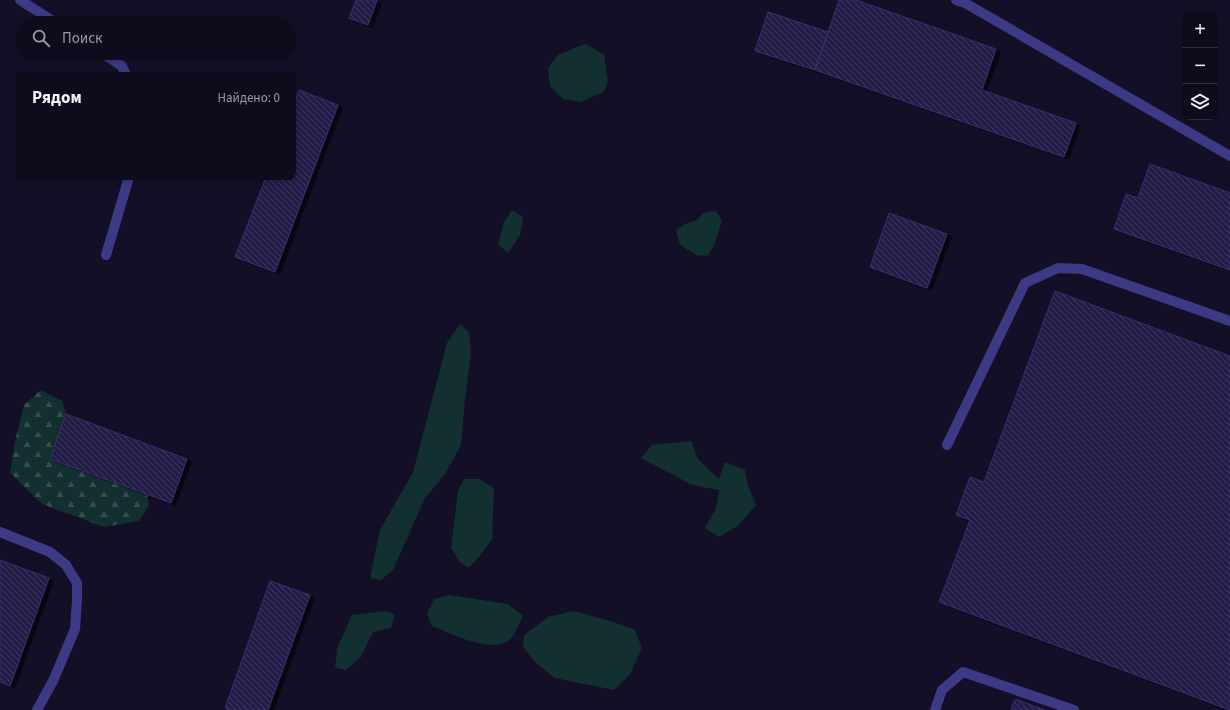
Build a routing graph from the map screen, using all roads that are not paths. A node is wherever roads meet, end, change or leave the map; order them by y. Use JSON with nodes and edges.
{"nodes":[{"id":1,"x":20,"y":0,"type":"edge"},
{"id":2,"x":956,"y":0,"type":"edge"},
{"id":3,"x":45,"y":16,"type":"edge"},
{"id":4,"x":113,"y":60,"type":"edge"},
{"id":5,"x":125,"y":72,"type":"edge"},
{"id":6,"x":1230,"y":156,"type":"edge"},
{"id":7,"x":128,"y":180,"type":"edge"},
{"id":8,"x":106,"y":255,"type":"dead end"},
{"id":9,"x":1230,"y":321,"type":"edge"},
{"id":10,"x":947,"y":445,"type":"dead end"},
{"id":11,"x":0,"y":532,"type":"edge"},
{"id":12,"x":37,"y":710,"type":"edge"},
{"id":13,"x":935,"y":710,"type":"edge"},
{"id":14,"x":1074,"y":710,"type":"edge"}],
"edges":[{"from":1,"to":3,"type":"lane"},
{"from":2,"to":6,"type":"lane"},
{"from":4,"to":5,"type":"lane"},
{"from":7,"to":8,"type":"lane"},
{"from":9,"to":10,"type":"lane"},
{"from":11,"to":12,"type":"lane"},
{"from":13,"to":14,"type":"lane"}]}
